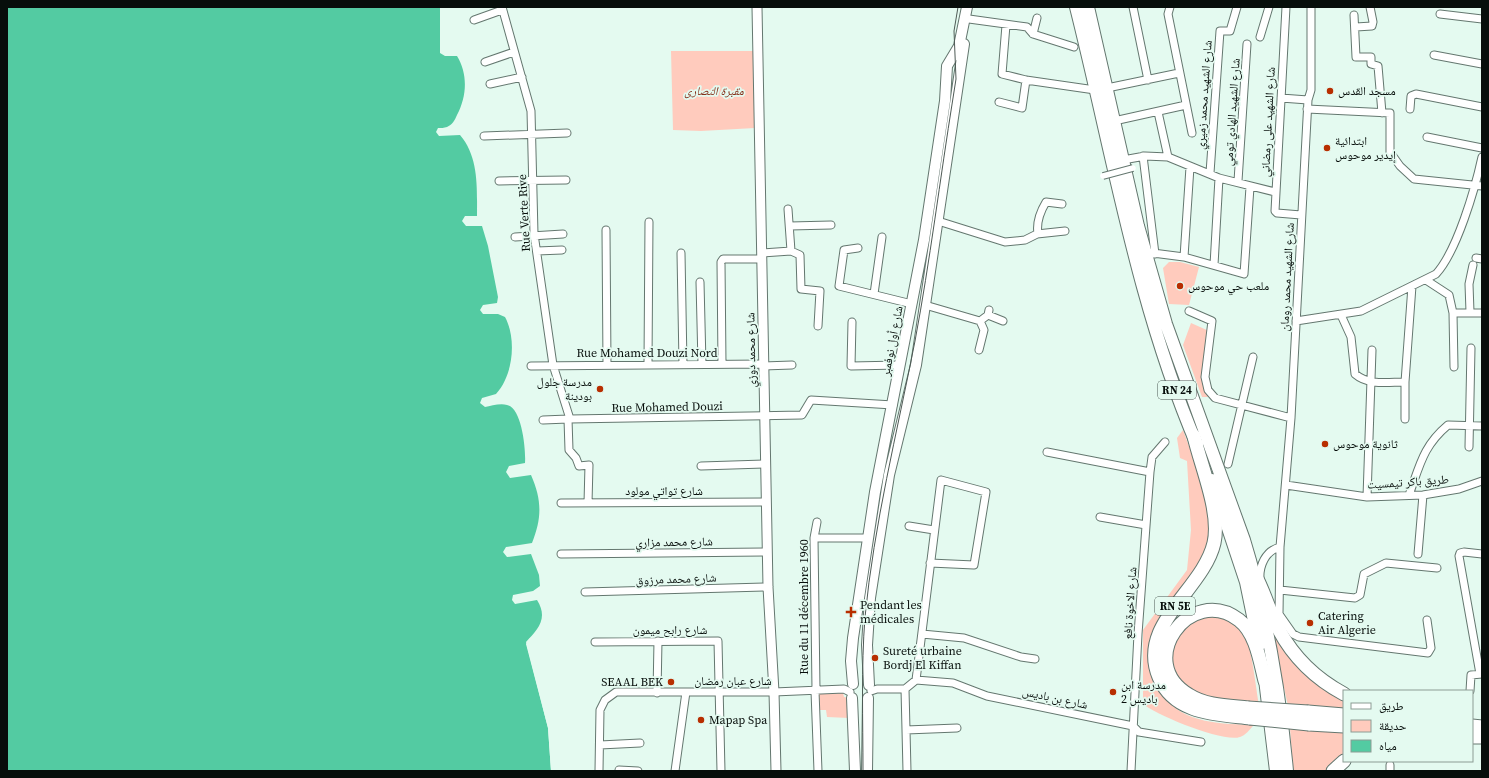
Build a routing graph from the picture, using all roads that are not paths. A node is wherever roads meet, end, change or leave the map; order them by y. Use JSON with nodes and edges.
{"nodes":[{"id":1,"x":757,"y":7,"type":"edge"},
{"id":2,"x":967,"y":7,"type":"edge"},
{"id":3,"x":971,"y":7,"type":"edge"},
{"id":4,"x":1070,"y":7,"type":"edge"},
{"id":5,"x":1076,"y":7,"type":"edge"},
{"id":6,"x":1088,"y":7,"type":"edge"},
{"id":7,"x":1133,"y":7,"type":"edge"},
{"id":8,"x":1237,"y":7,"type":"edge"},
{"id":9,"x":1270,"y":7,"type":"edge"},
{"id":10,"x":1286,"y":7,"type":"edge"},
{"id":11,"x":1311,"y":7,"type":"edge"},
{"id":12,"x":1370,"y":7,"type":"edge"},
{"id":13,"x":504,"y":8,"type":"edge"},
{"id":14,"x":1168,"y":8,"type":"edge"},
{"id":15,"x":1440,"y":14,"type":"dead end"},
{"id":16,"x":1354,"y":15,"type":"dead end"},
{"id":17,"x":1037,"y":18,"type":"dead end"},
{"id":18,"x":969,"y":19,"type":"junction"},
{"id":19,"x":1482,"y":19,"type":"edge"},
{"id":20,"x":474,"y":20,"type":"dead end"},
{"id":21,"x":1006,"y":25,"type":"junction"},
{"id":22,"x":1356,"y":26,"type":"junction"},
{"id":23,"x":1033,"y":34,"type":"junction"},
{"id":24,"x":1260,"y":37,"type":"dead end"},
{"id":25,"x":1247,"y":44,"type":"dead end"},
{"id":26,"x":1080,"y":46,"type":"junction"},
{"id":27,"x":514,"y":52,"type":"junction"},
{"id":28,"x":1434,"y":56,"type":"dead end"},
{"id":29,"x":485,"y":62,"type":"dead end"},
{"id":30,"x":1482,"y":64,"type":"edge"},
{"id":31,"x":1179,"y":73,"type":"junction"},
{"id":32,"x":522,"y":77,"type":"junction"},
{"id":33,"x":1026,"y":80,"type":"junction"},
{"id":34,"x":1148,"y":80,"type":"junction"},
{"id":35,"x":490,"y":84,"type":"dead end"},
{"id":36,"x":1107,"y":88,"type":"junction"},
{"id":37,"x":1095,"y":90,"type":"junction"},
{"id":38,"x":1280,"y":98,"type":"junction"},
{"id":39,"x":1308,"y":100,"type":"junction"},
{"id":40,"x":999,"y":102,"type":"dead end"},
{"id":41,"x":1186,"y":105,"type":"junction"},
{"id":42,"x":1482,"y":106,"type":"edge"},
{"id":43,"x":1307,"y":109,"type":"junction"},
{"id":44,"x":1410,"y":109,"type":"dead end"},
{"id":45,"x":1158,"y":112,"type":"junction"},
{"id":46,"x":1382,"y":113,"type":"junction"},
{"id":47,"x":1114,"y":121,"type":"junction"},
{"id":48,"x":567,"y":133,"type":"dead end"},
{"id":49,"x":1192,"y":133,"type":"dead end"},
{"id":50,"x":531,"y":134,"type":"junction"},
{"id":51,"x":484,"y":136,"type":"dead end"},
{"id":52,"x":1427,"y":137,"type":"dead end"},
{"id":53,"x":1482,"y":148,"type":"edge"},
{"id":54,"x":1143,"y":156,"type":"junction"},
{"id":55,"x":1168,"y":157,"type":"junction"},
{"id":56,"x":1482,"y":157,"type":"edge"},
{"id":57,"x":1123,"y":160,"type":"junction"},
{"id":58,"x":1190,"y":167,"type":"junction"},
{"id":59,"x":1134,"y":168,"type":"dead end"},
{"id":60,"x":1210,"y":173,"type":"junction"},
{"id":61,"x":1103,"y":176,"type":"dead end"},
{"id":62,"x":1219,"y":178,"type":"junction"},
{"id":63,"x":566,"y":180,"type":"dead end"},
{"id":64,"x":499,"y":181,"type":"dead end"},
{"id":65,"x":534,"y":181,"type":"junction"},
{"id":66,"x":1238,"y":181,"type":"junction"},
{"id":67,"x":1479,"y":185,"type":"edge"},
{"id":68,"x":1250,"y":187,"type":"junction"},
{"id":69,"x":1275,"y":192,"type":"junction"},
{"id":70,"x":1062,"y":204,"type":"dead end"},
{"id":71,"x":788,"y":209,"type":"dead end"},
{"id":72,"x":1301,"y":215,"type":"junction"},
{"id":73,"x":938,"y":221,"type":"junction"},
{"id":74,"x":648,"y":222,"type":"dead end"},
{"id":75,"x":831,"y":225,"type":"dead end"},
{"id":76,"x":790,"y":226,"type":"junction"},
{"id":77,"x":606,"y":230,"type":"dead end"},
{"id":78,"x":1065,"y":231,"type":"dead end"},
{"id":79,"x":534,"y":234,"type":"junction"},
{"id":80,"x":563,"y":234,"type":"dead end"},
{"id":81,"x":1038,"y":234,"type":"junction"},
{"id":82,"x":515,"y":237,"type":"dead end"},
{"id":83,"x":882,"y":237,"type":"dead end"},
{"id":84,"x":858,"y":248,"type":"dead end"},
{"id":85,"x":562,"y":250,"type":"dead end"},
{"id":86,"x":537,"y":251,"type":"junction"},
{"id":87,"x":791,"y":251,"type":"junction"},
{"id":88,"x":681,"y":253,"type":"dead end"},
{"id":89,"x":1150,"y":253,"type":"junction"},
{"id":90,"x":762,"y":256,"type":"junction"},
{"id":91,"x":1184,"y":257,"type":"junction"},
{"id":92,"x":1214,"y":265,"type":"junction"},
{"id":93,"x":1473,"y":265,"type":"dead end"},
{"id":94,"x":1426,"y":280,"type":"junction"},
{"id":95,"x":700,"y":282,"type":"dead end"},
{"id":96,"x":1412,"y":286,"type":"junction"},
{"id":97,"x":874,"y":294,"type":"junction"},
{"id":98,"x":912,"y":304,"type":"junction"},
{"id":99,"x":925,"y":305,"type":"junction"},
{"id":100,"x":1189,"y":311,"type":"dead end"},
{"id":101,"x":1453,"y":312,"type":"junction"},
{"id":102,"x":1470,"y":312,"type":"junction"},
{"id":103,"x":1482,"y":313,"type":"edge"},
{"id":104,"x":1341,"y":314,"type":"junction"},
{"id":105,"x":980,"y":321,"type":"junction"},
{"id":106,"x":1003,"y":321,"type":"dead end"},
{"id":107,"x":1296,"y":321,"type":"junction"},
{"id":108,"x":852,"y":322,"type":"dead end"},
{"id":109,"x":818,"y":326,"type":"dead end"},
{"id":110,"x":1472,"y":348,"type":"dead end"},
{"id":111,"x":980,"y":350,"type":"dead end"},
{"id":112,"x":1372,"y":350,"type":"dead end"},
{"id":113,"x":1253,"y":358,"type":"dead end"},
{"id":114,"x":607,"y":364,"type":"junction"},
{"id":115,"x":648,"y":364,"type":"junction"},
{"id":116,"x":683,"y":364,"type":"junction"},
{"id":117,"x":702,"y":364,"type":"junction"},
{"id":118,"x":722,"y":364,"type":"junction"},
{"id":119,"x":554,"y":365,"type":"junction"},
{"id":120,"x":764,"y":365,"type":"junction"},
{"id":121,"x":792,"y":365,"type":"dead end"},
{"id":122,"x":900,"y":365,"type":"junction"},
{"id":123,"x":531,"y":366,"type":"dead end"},
{"id":124,"x":1454,"y":367,"type":"dead end"},
{"id":125,"x":1369,"y":382,"type":"junction"},
{"id":126,"x":1405,"y":382,"type":"junction"},
{"id":127,"x":893,"y":405,"type":"junction"},
{"id":128,"x":1242,"y":405,"type":"junction"},
{"id":129,"x":765,"y":417,"type":"junction"},
{"id":130,"x":1291,"y":418,"type":"junction"},
{"id":131,"x":569,"y":419,"type":"junction"},
{"id":132,"x":1405,"y":419,"type":"dead end"},
{"id":133,"x":543,"y":420,"type":"dead end"},
{"id":134,"x":1470,"y":425,"type":"junction"},
{"id":135,"x":1482,"y":426,"type":"edge"},
{"id":136,"x":1194,"y":436,"type":"junction"},
{"id":137,"x":1165,"y":442,"type":"dead end"},
{"id":138,"x":1469,"y":447,"type":"dead end"},
{"id":139,"x":1047,"y":452,"type":"dead end"},
{"id":140,"x":766,"y":464,"type":"junction"},
{"id":141,"x":1228,"y":464,"type":"dead end"},
{"id":142,"x":701,"y":466,"type":"dead end"},
{"id":143,"x":1150,"y":472,"type":"junction"},
{"id":144,"x":1482,"y":481,"type":"edge"},
{"id":145,"x":1286,"y":485,"type":"junction"},
{"id":146,"x":1409,"y":495,"type":"junction"},
{"id":147,"x":1423,"y":495,"type":"junction"},
{"id":148,"x":1367,"y":497,"type":"junction"},
{"id":149,"x":766,"y":502,"type":"junction"},
{"id":150,"x":561,"y":503,"type":"dead end"},
{"id":151,"x":588,"y":503,"type":"junction"},
{"id":152,"x":1100,"y":517,"type":"dead end"},
{"id":153,"x":817,"y":522,"type":"dead end"},
{"id":154,"x":1146,"y":525,"type":"junction"},
{"id":155,"x":909,"y":526,"type":"dead end"},
{"id":156,"x":934,"y":530,"type":"junction"},
{"id":157,"x":814,"y":538,"type":"junction"},
{"id":158,"x":868,"y":538,"type":"junction"},
{"id":159,"x":1280,"y":547,"type":"junction"},
{"id":160,"x":767,"y":552,"type":"junction"},
{"id":161,"x":561,"y":554,"type":"dead end"},
{"id":162,"x":1418,"y":554,"type":"dead end"},
{"id":163,"x":1482,"y":554,"type":"edge"},
{"id":164,"x":930,"y":563,"type":"junction"},
{"id":165,"x":1437,"y":568,"type":"dead end"},
{"id":166,"x":1257,"y":578,"type":"junction"},
{"id":167,"x":768,"y":587,"type":"junction"},
{"id":168,"x":1280,"y":590,"type":"junction"},
{"id":169,"x":585,"y":592,"type":"dead end"},
{"id":170,"x":1426,"y":620,"type":"dead end"},
{"id":171,"x":922,"y":634,"type":"junction"},
{"id":172,"x":658,"y":641,"type":"junction"},
{"id":173,"x":595,"y":642,"type":"dead end"},
{"id":174,"x":1035,"y":660,"type":"dead end"},
{"id":175,"x":1481,"y":674,"type":"edge"},
{"id":176,"x":916,"y":680,"type":"junction"},
{"id":177,"x":1265,"y":681,"type":"junction"},
{"id":178,"x":905,"y":689,"type":"junction"},
{"id":179,"x":815,"y":690,"type":"junction"},
{"id":180,"x":1470,"y":690,"type":"edge"},
{"id":181,"x":852,"y":691,"type":"junction"},
{"id":182,"x":869,"y":691,"type":"junction"},
{"id":183,"x":686,"y":692,"type":"junction"},
{"id":184,"x":719,"y":692,"type":"junction"},
{"id":185,"x":774,"y":692,"type":"junction"},
{"id":186,"x":657,"y":693,"type":"junction"},
{"id":187,"x":1343,"y":694,"type":"edge"},
{"id":188,"x":1249,"y":713,"type":"junction"},
{"id":189,"x":1343,"y":715,"type":"edge"},
{"id":190,"x":1308,"y":718,"type":"junction"},
{"id":191,"x":1133,"y":726,"type":"junction"},
{"id":192,"x":1343,"y":726,"type":"edge"},
{"id":193,"x":957,"y":728,"type":"dead end"},
{"id":194,"x":906,"y":730,"type":"junction"},
{"id":195,"x":640,"y":742,"type":"dead end"},
{"id":196,"x":1201,"y":742,"type":"dead end"},
{"id":197,"x":600,"y":745,"type":"junction"},
{"id":198,"x":1343,"y":762,"type":"edge"},
{"id":199,"x":619,"y":770,"type":"edge"},
{"id":200,"x":599,"y":771,"type":"edge"},
{"id":201,"x":638,"y":771,"type":"edge"},
{"id":202,"x":675,"y":771,"type":"edge"},
{"id":203,"x":721,"y":771,"type":"edge"},
{"id":204,"x":776,"y":771,"type":"edge"},
{"id":205,"x":818,"y":771,"type":"edge"},
{"id":206,"x":855,"y":771,"type":"edge"},
{"id":207,"x":867,"y":771,"type":"edge"},
{"id":208,"x":907,"y":771,"type":"edge"},
{"id":209,"x":1131,"y":771,"type":"edge"},
{"id":210,"x":1276,"y":771,"type":"edge"},
{"id":211,"x":1287,"y":771,"type":"edge"},
{"id":212,"x":1333,"y":771,"type":"edge"}],
"edges":[{"from":1,"to":90,"type":"street","name":"شارع محمد دوزي"},
{"from":2,"to":98,"type":"main road","name":"شارع أول نوفمبر"},
{"from":3,"to":18,"type":"main road"},
{"from":4,"to":26,"type":"highway"},
{"from":5,"to":26,"type":"highway","number":"RN 24"},
{"from":6,"to":36,"type":"highway","number":"RN 24"},
{"from":7,"to":34,"type":"street"},
{"from":8,"to":60,"type":"street","name":"شارع الشهيد محمد زميري"},
{"from":9,"to":24,"type":"street"},
{"from":10,"to":38,"type":"street","name":"شارع الشهيد على رمضاني"},
{"from":11,"to":39,"type":"street","name":"شارع الشهيد محمد رومان"},
{"from":12,"to":22,"type":"street"},
{"from":13,"to":20,"type":"street"},
{"from":13,"to":27,"type":"street","name":"Rue Verte Rive"},
{"from":14,"to":31,"type":"street"},
{"from":15,"to":19,"type":"street"},
{"from":16,"to":22,"type":"street"},
{"from":17,"to":23,"type":"street"},
{"from":18,"to":21,"type":"street"},
{"from":18,"to":73,"type":"main road"},
{"from":21,"to":23,"type":"street"},
{"from":21,"to":33,"type":"street"},
{"from":22,"to":46,"type":"street"},
{"from":23,"to":26,"type":"street"},
{"from":25,"to":66,"type":"street","name":"شارع الشهيد الهادي تومي"},
{"from":26,"to":37,"type":"highway","number":"RN 24"},
{"from":27,"to":29,"type":"street"},
{"from":27,"to":32,"type":"street","name":"Rue Verte Rive"},
{"from":28,"to":30,"type":"street"},
{"from":31,"to":34,"type":"street"},
{"from":31,"to":41,"type":"street"},
{"from":32,"to":35,"type":"street"},
{"from":32,"to":50,"type":"street","name":"Rue Verte Rive"},
{"from":33,"to":37,"type":"street"},
{"from":33,"to":40,"type":"street"},
{"from":34,"to":36,"type":"street"},
{"from":36,"to":47,"type":"highway","number":"RN 24"},
{"from":37,"to":136,"type":"highway","number":"RN 24"},
{"from":38,"to":39,"type":"street"},
{"from":38,"to":69,"type":"street","name":"شارع الشهيد على رمضاني"},
{"from":39,"to":43,"type":"street","name":"شارع الشهيد محمد رومان"},
{"from":41,"to":45,"type":"street"},
{"from":41,"to":49,"type":"street"},
{"from":42,"to":44,"type":"street"},
{"from":43,"to":46,"type":"street"},
{"from":43,"to":72,"type":"street","name":"شارع الشهيد محمد رومان"},
{"from":45,"to":47,"type":"street"},
{"from":45,"to":55,"type":"street"},
{"from":46,"to":67,"type":"street"},
{"from":47,"to":57,"type":"highway","number":"RN 24"},
{"from":48,"to":50,"type":"street"},
{"from":50,"to":51,"type":"street"},
{"from":50,"to":65,"type":"street","name":"Rue Verte Rive"},
{"from":52,"to":53,"type":"street"},
{"from":54,"to":55,"type":"street"},
{"from":54,"to":57,"type":"street"},
{"from":54,"to":89,"type":"street"},
{"from":55,"to":58,"type":"street"},
{"from":56,"to":67,"type":"street"},
{"from":57,"to":89,"type":"highway","number":"RN 24"},
{"from":58,"to":60,"type":"street"},
{"from":58,"to":91,"type":"street"},
{"from":59,"to":61,"type":"street","bridge":true},
{"from":60,"to":62,"type":"street"},
{"from":62,"to":66,"type":"street"},
{"from":62,"to":92,"type":"street"},
{"from":63,"to":65,"type":"street"},
{"from":64,"to":65,"type":"street"},
{"from":65,"to":79,"type":"street","name":"Rue Verte Rive"},
{"from":66,"to":68,"type":"street"},
{"from":67,"to":94,"type":"street"},
{"from":68,"to":69,"type":"street"},
{"from":68,"to":92,"type":"street"},
{"from":69,"to":72,"type":"street","name":"شارع الشهيد على رمضاني"},
{"from":70,"to":81,"type":"street"},
{"from":71,"to":76,"type":"street"},
{"from":72,"to":107,"type":"street","name":"شارع الشهيد محمد رومان"},
{"from":73,"to":81,"type":"street"},
{"from":73,"to":99,"type":"main road"},
{"from":74,"to":115,"type":"street"},
{"from":75,"to":76,"type":"street"},
{"from":76,"to":87,"type":"street"},
{"from":77,"to":114,"type":"street"},
{"from":78,"to":81,"type":"street"},
{"from":79,"to":80,"type":"street"},
{"from":79,"to":82,"type":"street"},
{"from":79,"to":86,"type":"street","name":"Rue Verte Rive"},
{"from":83,"to":97,"type":"street"},
{"from":84,"to":97,"type":"street"},
{"from":85,"to":86,"type":"street"},
{"from":86,"to":119,"type":"street","name":"Rue Verte Rive"},
{"from":87,"to":90,"type":"street"},
{"from":87,"to":109,"type":"street"},
{"from":88,"to":116,"type":"street"},
{"from":89,"to":91,"type":"street"},
{"from":89,"to":166,"type":"highway","number":"RN 24"},
{"from":90,"to":118,"type":"street"},
{"from":90,"to":120,"type":"street","name":"شارع محمد دوزي"},
{"from":91,"to":92,"type":"street"},
{"from":93,"to":102,"type":"street"},
{"from":94,"to":96,"type":"street"},
{"from":94,"to":101,"type":"street"},
{"from":95,"to":117,"type":"street"},
{"from":96,"to":104,"type":"street"},
{"from":96,"to":126,"type":"street"},
{"from":97,"to":98,"type":"street"},
{"from":98,"to":122,"type":"main road","name":"شارع أول نوفمبر"},
{"from":99,"to":105,"type":"street"},
{"from":99,"to":182,"type":"main road"},
{"from":100,"to":128,"type":"street"},
{"from":101,"to":102,"type":"street"},
{"from":101,"to":124,"type":"street"},
{"from":102,"to":103,"type":"street"},
{"from":104,"to":107,"type":"street"},
{"from":104,"to":125,"type":"street"},
{"from":105,"to":106,"type":"street"},
{"from":105,"to":111,"type":"street"},
{"from":107,"to":130,"type":"street","name":"شارع الشهيد محمد رومان"},
{"from":108,"to":122,"type":"street"},
{"from":110,"to":134,"type":"street"},
{"from":112,"to":125,"type":"street"},
{"from":113,"to":128,"type":"street"},
{"from":114,"to":115,"type":"street","name":"Rue Mohamed Douzi Nord"},
{"from":114,"to":119,"type":"street","name":"Rue Mohamed Douzi Nord"},
{"from":115,"to":116,"type":"street","name":"Rue Mohamed Douzi Nord"},
{"from":116,"to":117,"type":"street","name":"Rue Mohamed Douzi Nord"},
{"from":117,"to":118,"type":"street","name":"Rue Mohamed Douzi Nord"},
{"from":118,"to":120,"type":"street","name":"Rue Mohamed Douzi Nord"},
{"from":119,"to":123,"type":"street","name":"Rue Mohamed Douzi Nord"},
{"from":119,"to":131,"type":"street","name":"Rue Verte Rive"},
{"from":120,"to":121,"type":"street","name":"Rue Mohamed Douzi Nord"},
{"from":120,"to":129,"type":"street","name":"شارع محمد دوزي"},
{"from":122,"to":127,"type":"main road","name":"شارع أول نوفمبر"},
{"from":125,"to":126,"type":"street"},
{"from":125,"to":148,"type":"street"},
{"from":126,"to":132,"type":"street"},
{"from":127,"to":129,"type":"street","name":"Rue Mohamed Douzi"},
{"from":127,"to":158,"type":"main road","name":"شارع أول نوفمبر"},
{"from":128,"to":130,"type":"street"},
{"from":128,"to":141,"type":"street"},
{"from":129,"to":131,"type":"street","name":"Rue Mohamed Douzi"},
{"from":129,"to":140,"type":"street","name":"شارع محمد دوزي"},
{"from":130,"to":145,"type":"street","name":"شارع الشهيد محمد رومان"},
{"from":131,"to":133,"type":"street","name":"Rue Mohamed Douzi"},
{"from":131,"to":151,"type":"street","name":"Rue Verte Rive"},
{"from":134,"to":135,"type":"street"},
{"from":134,"to":138,"type":"street"},
{"from":134,"to":146,"type":"street"},
{"from":136,"to":177,"type":"highway","number":"RN 24"},
{"from":136,"to":188,"type":"highway","number":"RN 5E"},
{"from":137,"to":143,"type":"street","name":"شارع الاخوة نافع"},
{"from":139,"to":143,"type":"street"},
{"from":140,"to":142,"type":"street"},
{"from":140,"to":149,"type":"street","name":"شارع محمد دوزي"},
{"from":143,"to":154,"type":"street","name":"شارع الاخوة نافع"},
{"from":144,"to":147,"type":"street","name":"طريق باكر تيمسيت"},
{"from":145,"to":148,"type":"street","name":"طريق باكر تيمسيت"},
{"from":145,"to":159,"type":"street","name":"شارع الشهيد محمد رومان"},
{"from":146,"to":147,"type":"street","name":"طريق باكر تيمسيت"},
{"from":146,"to":148,"type":"street","name":"طريق باكر تيمسيت"},
{"from":147,"to":162,"type":"street"},
{"from":149,"to":151,"type":"street","name":"شارع تواتي مولود"},
{"from":149,"to":160,"type":"street","name":"شارع محمد دوزي"},
{"from":150,"to":151,"type":"street","name":"شارع تواتي مولود"},
{"from":152,"to":154,"type":"street"},
{"from":153,"to":157,"type":"street","name":"Rue du 11 décembre 1960"},
{"from":154,"to":191,"type":"street","name":"شارع الاخوة نافع"},
{"from":155,"to":156,"type":"street"},
{"from":156,"to":164,"type":"street"},
{"from":156,"to":164,"type":"street"},
{"from":157,"to":158,"type":"street"},
{"from":157,"to":179,"type":"street","name":"Rue du 11 décembre 1960"},
{"from":158,"to":181,"type":"main road","name":"شارع أول نوفمبر"},
{"from":159,"to":166,"type":"street"},
{"from":159,"to":168,"type":"street","name":"شارع الشهيد محمد رومان"},
{"from":160,"to":161,"type":"street","name":"شارع محمد مزاري"},
{"from":160,"to":167,"type":"street","name":"شارع محمد دوزي"},
{"from":163,"to":175,"type":"street"},
{"from":164,"to":171,"type":"street"},
{"from":165,"to":168,"type":"street"},
{"from":166,"to":187,"type":"highway"},
{"from":166,"to":211,"type":"highway","number":"RN 24"},
{"from":167,"to":169,"type":"street","name":"شارع محمد مرزوق"},
{"from":167,"to":185,"type":"street","name":"شارع محمد دوزي"},
{"from":168,"to":170,"type":"street","name":"شارع الشهيد محمد رومان"},
{"from":171,"to":174,"type":"street"},
{"from":171,"to":176,"type":"street"},
{"from":172,"to":173,"type":"street","name":"شارع رابح ميمون"},
{"from":172,"to":184,"type":"street","name":"شارع رابح ميمون"},
{"from":172,"to":186,"type":"street"},
{"from":175,"to":180,"type":"street"},
{"from":176,"to":178,"type":"street"},
{"from":176,"to":191,"type":"street","name":"شارع بن باديس"},
{"from":177,"to":188,"type":"highway","number":"RN 5E"},
{"from":177,"to":210,"type":"highway","number":"RN 24"},
{"from":178,"to":182,"type":"street"},
{"from":178,"to":194,"type":"street"},
{"from":179,"to":181,"type":"street","name":"شارع عبان رمضان"},
{"from":179,"to":185,"type":"street","name":"شارع عبان رمضان"},
{"from":179,"to":205,"type":"street","name":"Rue du 11 décembre 1960"},
{"from":181,"to":182,"type":"main road"},
{"from":181,"to":182,"type":"main road"},
{"from":181,"to":206,"type":"main road","name":"شارع أول نوفمبر"},
{"from":182,"to":207,"type":"main road"},
{"from":183,"to":184,"type":"street","name":"شارع عبان رمضان"},
{"from":183,"to":186,"type":"street","name":"شارع عبان رمضان"},
{"from":183,"to":202,"type":"street"},
{"from":184,"to":185,"type":"street","name":"شارع عبان رمضان"},
{"from":184,"to":203,"type":"street"},
{"from":185,"to":204,"type":"street","name":"شارع محمد دوزي"},
{"from":186,"to":197,"type":"street","name":"شارع عبان رمضان"},
{"from":188,"to":190,"type":"highway","number":"RN 5E","bridge":true},
{"from":189,"to":190,"type":"highway"},
{"from":190,"to":192,"type":"highway"},
{"from":191,"to":196,"type":"street","name":"شارع بن باديس"},
{"from":191,"to":209,"type":"street","name":"شارع الاخوة نافع"},
{"from":193,"to":194,"type":"street"},
{"from":194,"to":208,"type":"street"},
{"from":195,"to":197,"type":"street"},
{"from":197,"to":200,"type":"street"},
{"from":198,"to":212,"type":"highway"},
{"from":199,"to":201,"type":"street"}]}
